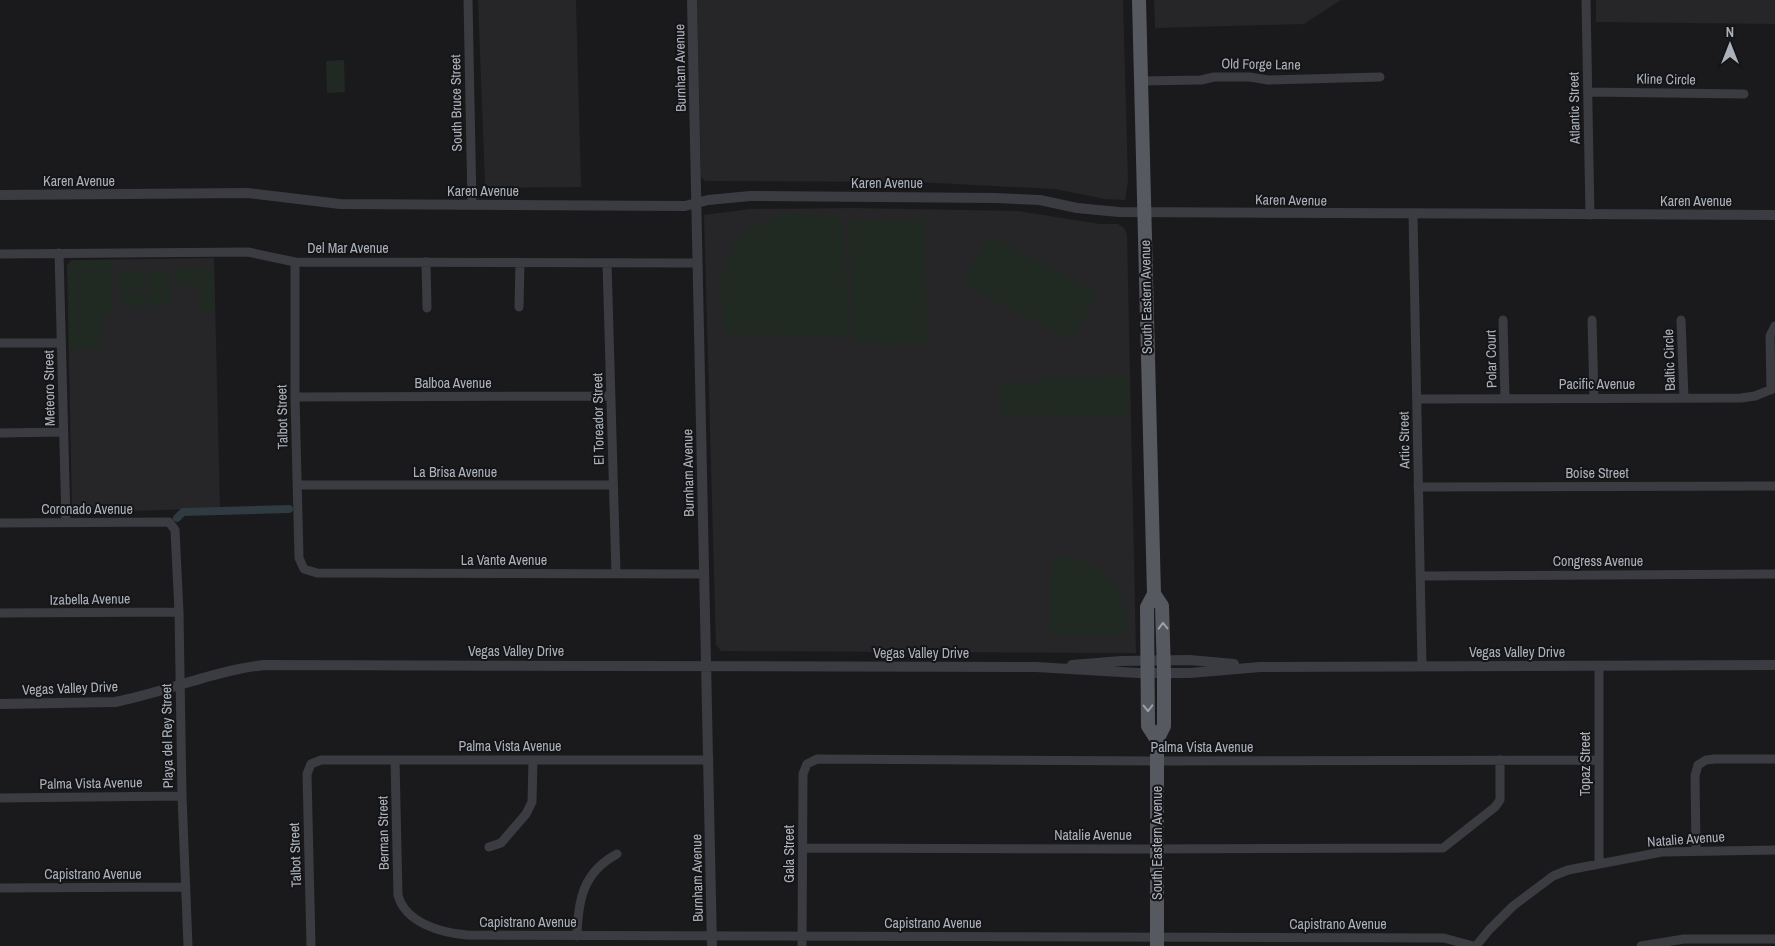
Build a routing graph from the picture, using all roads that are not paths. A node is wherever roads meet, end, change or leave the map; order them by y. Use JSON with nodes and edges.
{"nodes":[{"id":1,"x":468,"y":0,"type":"edge"},
{"id":2,"x":692,"y":0,"type":"edge"},
{"id":3,"x":1139,"y":0,"type":"edge"},
{"id":4,"x":1586,"y":0,"type":"edge"},
{"id":5,"x":1380,"y":77,"type":"dead end"},
{"id":6,"x":1141,"y":81,"type":"junction"},
{"id":7,"x":1588,"y":92,"type":"junction"},
{"id":8,"x":1744,"y":94,"type":"dead end"},
{"id":9,"x":0,"y":195,"type":"edge"},
{"id":10,"x":697,"y":203,"type":"junction"},
{"id":11,"x":472,"y":204,"type":"junction"},
{"id":12,"x":1144,"y":212,"type":"junction"},
{"id":13,"x":1412,"y":214,"type":"junction"},
{"id":14,"x":1590,"y":215,"type":"junction"},
{"id":15,"x":1775,"y":215,"type":"edge"},
{"id":16,"x":59,"y":253,"type":"junction"},
{"id":17,"x":0,"y":254,"type":"edge"},
{"id":18,"x":295,"y":262,"type":"junction"},
{"id":19,"x":426,"y":262,"type":"junction"},
{"id":20,"x":520,"y":263,"type":"junction"},
{"id":21,"x":607,"y":263,"type":"junction"},
{"id":22,"x":696,"y":263,"type":"junction"},
{"id":23,"x":519,"y":307,"type":"dead end"},
{"id":24,"x":427,"y":308,"type":"dead end"},
{"id":25,"x":1504,"y":320,"type":"dead end"},
{"id":26,"x":1592,"y":320,"type":"dead end"},
{"id":27,"x":1681,"y":320,"type":"dead end"},
{"id":28,"x":1775,"y":326,"type":"edge"},
{"id":29,"x":0,"y":343,"type":"edge"},
{"id":30,"x":62,"y":343,"type":"junction"},
{"id":31,"x":1773,"y":389,"type":"edge"},
{"id":32,"x":611,"y":396,"type":"junction"},
{"id":33,"x":295,"y":397,"type":"junction"},
{"id":34,"x":1505,"y":398,"type":"junction"},
{"id":35,"x":1594,"y":398,"type":"junction"},
{"id":36,"x":1684,"y":398,"type":"junction"},
{"id":37,"x":1416,"y":399,"type":"junction"},
{"id":38,"x":64,"y":432,"type":"junction"},
{"id":39,"x":0,"y":433,"type":"edge"},
{"id":40,"x":298,"y":485,"type":"junction"},
{"id":41,"x":613,"y":485,"type":"junction"},
{"id":42,"x":1775,"y":486,"type":"edge"},
{"id":43,"x":1418,"y":487,"type":"junction"},
{"id":44,"x":66,"y":522,"type":"junction"},
{"id":45,"x":0,"y":523,"type":"edge"},
{"id":46,"x":173,"y":526,"type":"joint"},
{"id":47,"x":304,"y":569,"type":"joint"},
{"id":48,"x":616,"y":574,"type":"junction"},
{"id":49,"x":704,"y":574,"type":"junction"},
{"id":50,"x":1775,"y":574,"type":"edge"},
{"id":51,"x":1420,"y":576,"type":"junction"},
{"id":52,"x":1154,"y":594,"type":"junction"},
{"id":53,"x":179,"y":612,"type":"junction"},
{"id":54,"x":0,"y":613,"type":"edge"},
{"id":55,"x":1775,"y":665,"type":"edge"},
{"id":56,"x":706,"y":666,"type":"junction"},
{"id":57,"x":1164,"y":666,"type":"junction"},
{"id":58,"x":1422,"y":666,"type":"junction"},
{"id":59,"x":1599,"y":666,"type":"junction"},
{"id":60,"x":1148,"y":667,"type":"junction"},
{"id":61,"x":180,"y":685,"type":"junction"},
{"id":62,"x":0,"y":704,"type":"edge"},
{"id":63,"x":1157,"y":740,"type":"junction"},
{"id":64,"x":1775,"y":759,"type":"edge"},
{"id":65,"x":395,"y":760,"type":"junction"},
{"id":66,"x":533,"y":760,"type":"junction"},
{"id":67,"x":709,"y":760,"type":"junction"},
{"id":68,"x":1500,"y":760,"type":"junction"},
{"id":69,"x":1599,"y":760,"type":"junction"},
{"id":70,"x":1157,"y":761,"type":"junction"},
{"id":71,"x":311,"y":764,"type":"joint"},
{"id":72,"x":807,"y":764,"type":"joint"},
{"id":73,"x":182,"y":796,"type":"junction"},
{"id":74,"x":0,"y":798,"type":"edge"},
{"id":75,"x":489,"y":847,"type":"dead end"},
{"id":76,"x":803,"y":848,"type":"junction"},
{"id":77,"x":1157,"y":850,"type":"junction"},
{"id":78,"x":1696,"y":850,"type":"junction"},
{"id":79,"x":1775,"y":850,"type":"edge"},
{"id":80,"x":617,"y":854,"type":"dead end"},
{"id":81,"x":1599,"y":863,"type":"junction"},
{"id":82,"x":186,"y":887,"type":"junction"},
{"id":83,"x":0,"y":888,"type":"edge"},
{"id":84,"x":400,"y":904,"type":"joint"},
{"id":85,"x":577,"y":936,"type":"junction"},
{"id":86,"x":712,"y":941,"type":"edge"},
{"id":87,"x":802,"y":941,"type":"edge"},
{"id":88,"x":1773,"y":941,"type":"edge"},
{"id":89,"x":1157,"y":942,"type":"edge"},
{"id":90,"x":1684,"y":942,"type":"edge"},
{"id":91,"x":188,"y":946,"type":"edge"},
{"id":92,"x":311,"y":946,"type":"edge"},
{"id":93,"x":1474,"y":946,"type":"edge"},
{"id":94,"x":1641,"y":946,"type":"edge"}],
"edges":[{"from":1,"to":11,"type":"street","name":"South Bruce Street"},
{"from":2,"to":10,"type":"street","name":"Burnham Avenue"},
{"from":3,"to":6,"type":"main road","name":"South Eastern Avenue"},
{"from":4,"to":7,"type":"street","name":"Atlantic Street"},
{"from":5,"to":6,"type":"street","name":"Old Forge Lane"},
{"from":6,"to":12,"type":"main road","name":"South Eastern Avenue"},
{"from":7,"to":8,"type":"street","name":"Kline Circle"},
{"from":7,"to":14,"type":"street","name":"Atlantic Street"},
{"from":9,"to":11,"type":"street","name":"Karen Avenue"},
{"from":10,"to":11,"type":"street","name":"Karen Avenue"},
{"from":10,"to":12,"type":"street","name":"Karen Avenue"},
{"from":10,"to":22,"type":"street","name":"Burnham Avenue"},
{"from":12,"to":13,"type":"street","name":"Karen Avenue"},
{"from":12,"to":52,"type":"main road","name":"South Eastern Avenue"},
{"from":13,"to":14,"type":"street","name":"Karen Avenue"},
{"from":13,"to":37,"type":"street","name":"Artic Street"},
{"from":14,"to":15,"type":"street","name":"Karen Avenue"},
{"from":16,"to":17,"type":"street","name":"Del Mar Avenue"},
{"from":16,"to":18,"type":"street","name":"Del Mar Avenue"},
{"from":16,"to":30,"type":"street","name":"Meteoro Street"},
{"from":18,"to":19,"type":"street","name":"Del Mar Avenue"},
{"from":18,"to":33,"type":"street","name":"Talbot Street"},
{"from":19,"to":20,"type":"street","name":"Del Mar Avenue"},
{"from":19,"to":24,"type":"street"},
{"from":20,"to":21,"type":"street","name":"Del Mar Avenue"},
{"from":20,"to":23,"type":"street"},
{"from":21,"to":22,"type":"street","name":"Del Mar Avenue"},
{"from":21,"to":32,"type":"street","name":"El Toreador Street"},
{"from":22,"to":49,"type":"street","name":"Burnham Avenue"},
{"from":25,"to":34,"type":"street","name":"Polar Court"},
{"from":26,"to":35,"type":"street"},
{"from":27,"to":36,"type":"street","name":"Baltic Circle"},
{"from":28,"to":31,"type":"street"},
{"from":29,"to":30,"type":"street"},
{"from":30,"to":38,"type":"street","name":"Meteoro Street"},
{"from":31,"to":36,"type":"street","name":"Pacific Avenue"},
{"from":32,"to":33,"type":"street","name":"Balboa Avenue"},
{"from":32,"to":41,"type":"street","name":"El Toreador Street"},
{"from":33,"to":40,"type":"street","name":"Talbot Street"},
{"from":34,"to":35,"type":"street","name":"Pacific Avenue"},
{"from":34,"to":37,"type":"street","name":"Pacific Avenue"},
{"from":35,"to":36,"type":"street","name":"Pacific Avenue"},
{"from":37,"to":43,"type":"street","name":"Artic Street"},
{"from":38,"to":39,"type":"street"},
{"from":38,"to":44,"type":"street","name":"Meteoro Street"},
{"from":40,"to":41,"type":"street","name":"La Brisa Avenue"},
{"from":40,"to":47,"type":"street","name":"Talbot Street"},
{"from":41,"to":48,"type":"street","name":"El Toreador Street"},
{"from":42,"to":43,"type":"street","name":"Boise Street"},
{"from":43,"to":51,"type":"street","name":"Artic Street"},
{"from":44,"to":45,"type":"street","name":"Coronado Avenue"},
{"from":44,"to":46,"type":"street","name":"Coronado Avenue"},
{"from":46,"to":53,"type":"street","name":"Playa del Rey Street"},
{"from":47,"to":48,"type":"street","name":"La Vante Avenue"},
{"from":48,"to":49,"type":"street","name":"La Vante Avenue"},
{"from":49,"to":56,"type":"street","name":"Burnham Avenue"},
{"from":50,"to":51,"type":"street","name":"Congress Avenue"},
{"from":51,"to":58,"type":"street","name":"Artic Street"},
{"from":57,"to":52,"type":"main road","name":"South Eastern Avenue","one_way":true},
{"from":52,"to":60,"type":"main road","name":"South Eastern Avenue"},
{"from":53,"to":54,"type":"street","name":"Izabella Avenue"},
{"from":53,"to":61,"type":"street","name":"Playa del Rey Street"},
{"from":55,"to":59,"type":"street","name":"Vegas Valley Drive"},
{"from":56,"to":60,"type":"street","name":"Vegas Valley Drive"},
{"from":56,"to":61,"type":"street","name":"Vegas Valley Drive"},
{"from":56,"to":67,"type":"street","name":"Burnham Avenue"},
{"from":57,"to":58,"type":"street","name":"Vegas Valley Drive"},
{"from":57,"to":60,"type":"street","name":"Vegas Valley Drive"},
{"from":57,"to":63,"type":"main road","name":"South Eastern Avenue"},
{"from":58,"to":59,"type":"street","name":"Vegas Valley Drive"},
{"from":59,"to":69,"type":"street","name":"Topaz Street"},
{"from":60,"to":63,"type":"main road","name":"South Eastern Avenue","one_way":true},
{"from":61,"to":62,"type":"street","name":"Vegas Valley Drive"},
{"from":61,"to":73,"type":"street","name":"Playa del Rey Street"},
{"from":63,"to":70,"type":"main road","name":"South Eastern Avenue"},
{"from":64,"to":78,"type":"street"},
{"from":65,"to":66,"type":"street","name":"Palma Vista Avenue"},
{"from":65,"to":71,"type":"street","name":"Palma Vista Avenue"},
{"from":65,"to":84,"type":"street","name":"Berman Street"},
{"from":66,"to":67,"type":"street","name":"Palma Vista Avenue"},
{"from":66,"to":75,"type":"street"},
{"from":67,"to":86,"type":"street","name":"Burnham Avenue"},
{"from":68,"to":69,"type":"street","name":"Palma Vista Avenue"},
{"from":68,"to":70,"type":"street","name":"Palma Vista Avenue"},
{"from":68,"to":77,"type":"street","name":"Natalie Avenue"},
{"from":69,"to":81,"type":"street","name":"Topaz Street"},
{"from":70,"to":72,"type":"street","name":"Palma Vista Avenue"},
{"from":70,"to":77,"type":"main road","name":"South Eastern Avenue"},
{"from":71,"to":92,"type":"street","name":"Talbot Street"},
{"from":72,"to":76,"type":"street","name":"Gala Street"},
{"from":73,"to":74,"type":"street","name":"Palma Vista Avenue"},
{"from":73,"to":82,"type":"street","name":"Playa del Rey Street"},
{"from":76,"to":77,"type":"street","name":"Natalie Avenue"},
{"from":76,"to":87,"type":"street","name":"Gala Street"},
{"from":77,"to":89,"type":"main road","name":"South Eastern Avenue"},
{"from":78,"to":79,"type":"street","name":"Natalie Avenue"},
{"from":78,"to":81,"type":"street","name":"Natalie Avenue"},
{"from":80,"to":85,"type":"street"},
{"from":81,"to":93,"type":"street","name":"Natalie Avenue"},
{"from":82,"to":83,"type":"street","name":"Capistrano Avenue"},
{"from":82,"to":91,"type":"street","name":"Playa del Rey Street"},
{"from":84,"to":85,"type":"street","name":"Capistrano Avenue"},
{"from":85,"to":86,"type":"street","name":"Capistrano Avenue"},
{"from":86,"to":87,"type":"street","name":"Capistrano Avenue"},
{"from":87,"to":89,"type":"street","name":"Capistrano Avenue"},
{"from":88,"to":90,"type":"street"},
{"from":89,"to":93,"type":"street","name":"Capistrano Avenue"},
{"from":90,"to":94,"type":"street"}]}
